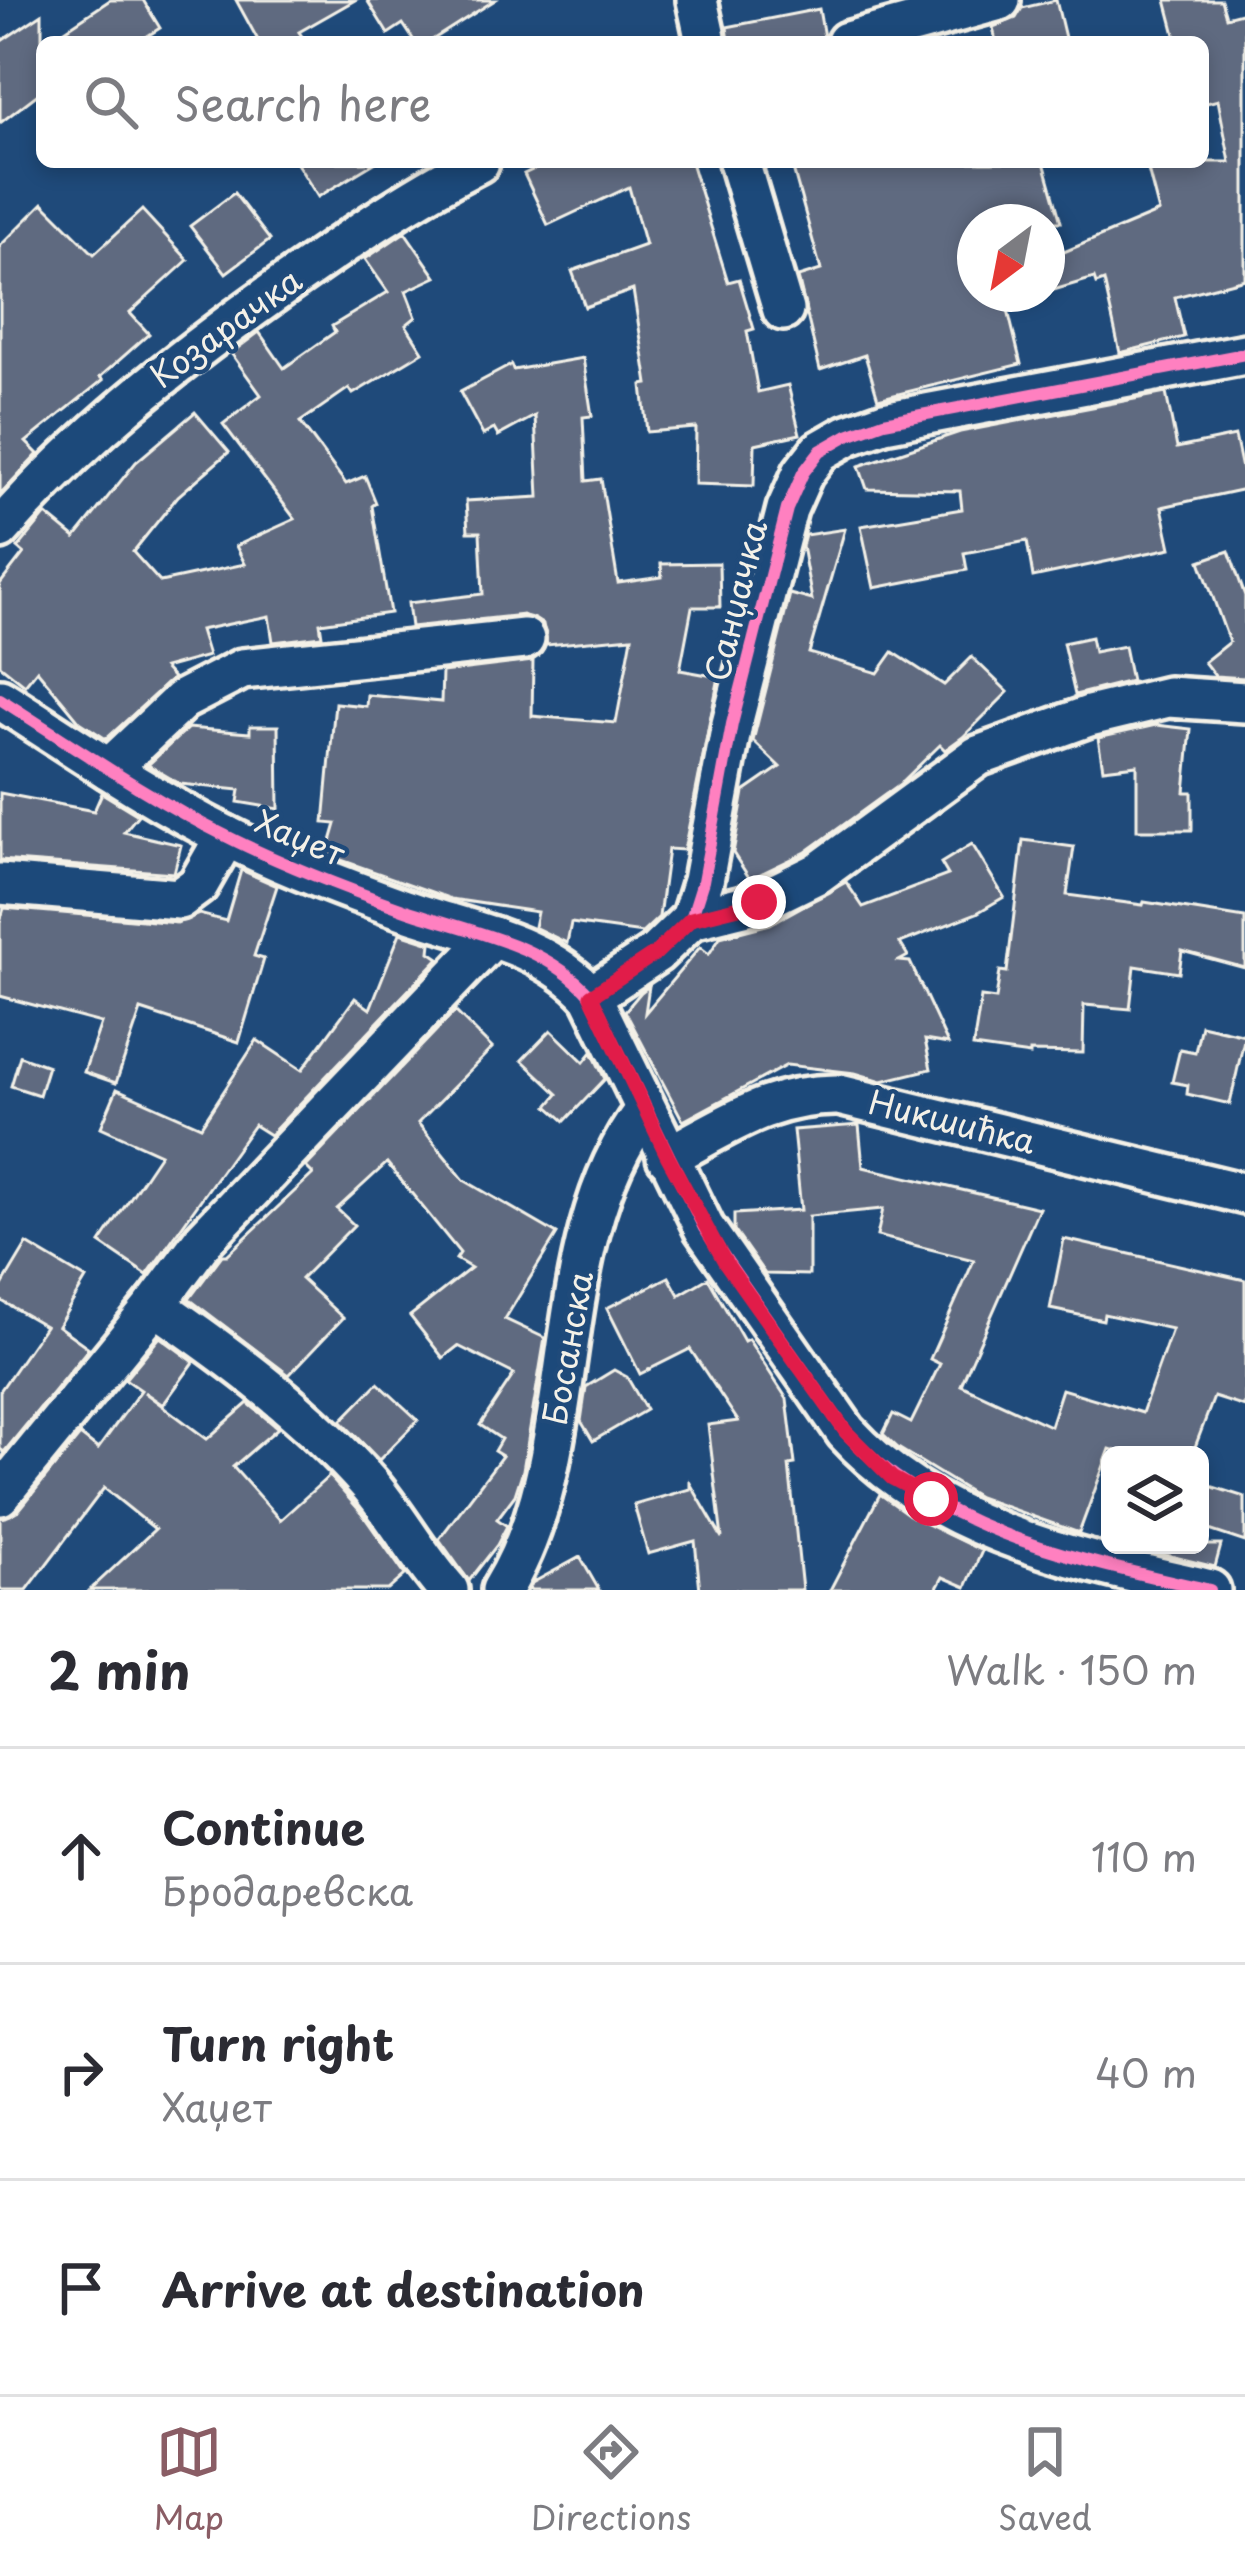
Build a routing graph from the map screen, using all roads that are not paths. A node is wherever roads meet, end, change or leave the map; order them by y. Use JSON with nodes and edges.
{"nodes":[{"id":1,"x":697,"y":0,"type":"edge"},
{"id":2,"x":1000,"y":0,"type":"edge"},
{"id":3,"x":705,"y":36,"type":"edge"},
{"id":4,"x":869,"y":36,"type":"edge"},
{"id":5,"x":468,"y":168,"type":"edge"},
{"id":6,"x":742,"y":168,"type":"edge"},
{"id":7,"x":783,"y":310,"type":"dead end"},
{"id":8,"x":1245,"y":354,"type":"edge"},
{"id":9,"x":0,"y":529,"type":"edge"},
{"id":10,"x":524,"y":639,"type":"dead end"},
{"id":11,"x":0,"y":699,"type":"edge"},
{"id":12,"x":1245,"y":702,"type":"edge"},
{"id":13,"x":110,"y":769,"type":"junction"},
{"id":14,"x":226,"y":836,"type":"junction"},
{"id":15,"x":0,"y":884,"type":"edge"},
{"id":16,"x":691,"y":919,"type":"junction"},
{"id":17,"x":494,"y":938,"type":"junction"},
{"id":18,"x":591,"y":996,"type":"junction"},
{"id":19,"x":644,"y":1110,"type":"junction"},
{"id":20,"x":668,"y":1157,"type":"junction"},
{"id":21,"x":1245,"y":1194,"type":"edge"},
{"id":22,"x":155,"y":1305,"type":"junction"},
{"id":23,"x":0,"y":1495,"type":"edge"},
{"id":24,"x":448,"y":1590,"type":"edge"},
{"id":25,"x":502,"y":1590,"type":"edge"},
{"id":26,"x":1210,"y":1590,"type":"edge"}],
"edges":[{"from":1,"to":3,"type":"street"},
{"from":2,"to":4,"type":"street"},
{"from":5,"to":9,"type":"street","name":"Козарачка"},
{"from":6,"to":7,"type":"street"},
{"from":8,"to":16,"type":"street","name":"Санџачка"},
{"from":10,"to":13,"type":"street"},
{"from":11,"to":13,"type":"street","name":"Хаџет"},
{"from":12,"to":16,"type":"street"},
{"from":13,"to":14,"type":"street","name":"Хаџет"},
{"from":14,"to":15,"type":"street"},
{"from":14,"to":17,"type":"street","name":"Хаџет"},
{"from":16,"to":18,"type":"street"},
{"from":17,"to":18,"type":"street","name":"Хаџет"},
{"from":17,"to":22,"type":"street"},
{"from":18,"to":19,"type":"street"},
{"from":19,"to":20,"type":"street"},
{"from":19,"to":25,"type":"street","name":"Босанска"},
{"from":20,"to":21,"type":"street","name":"Никшићка"},
{"from":20,"to":26,"type":"street"},
{"from":22,"to":23,"type":"street"},
{"from":22,"to":24,"type":"street"}]}
